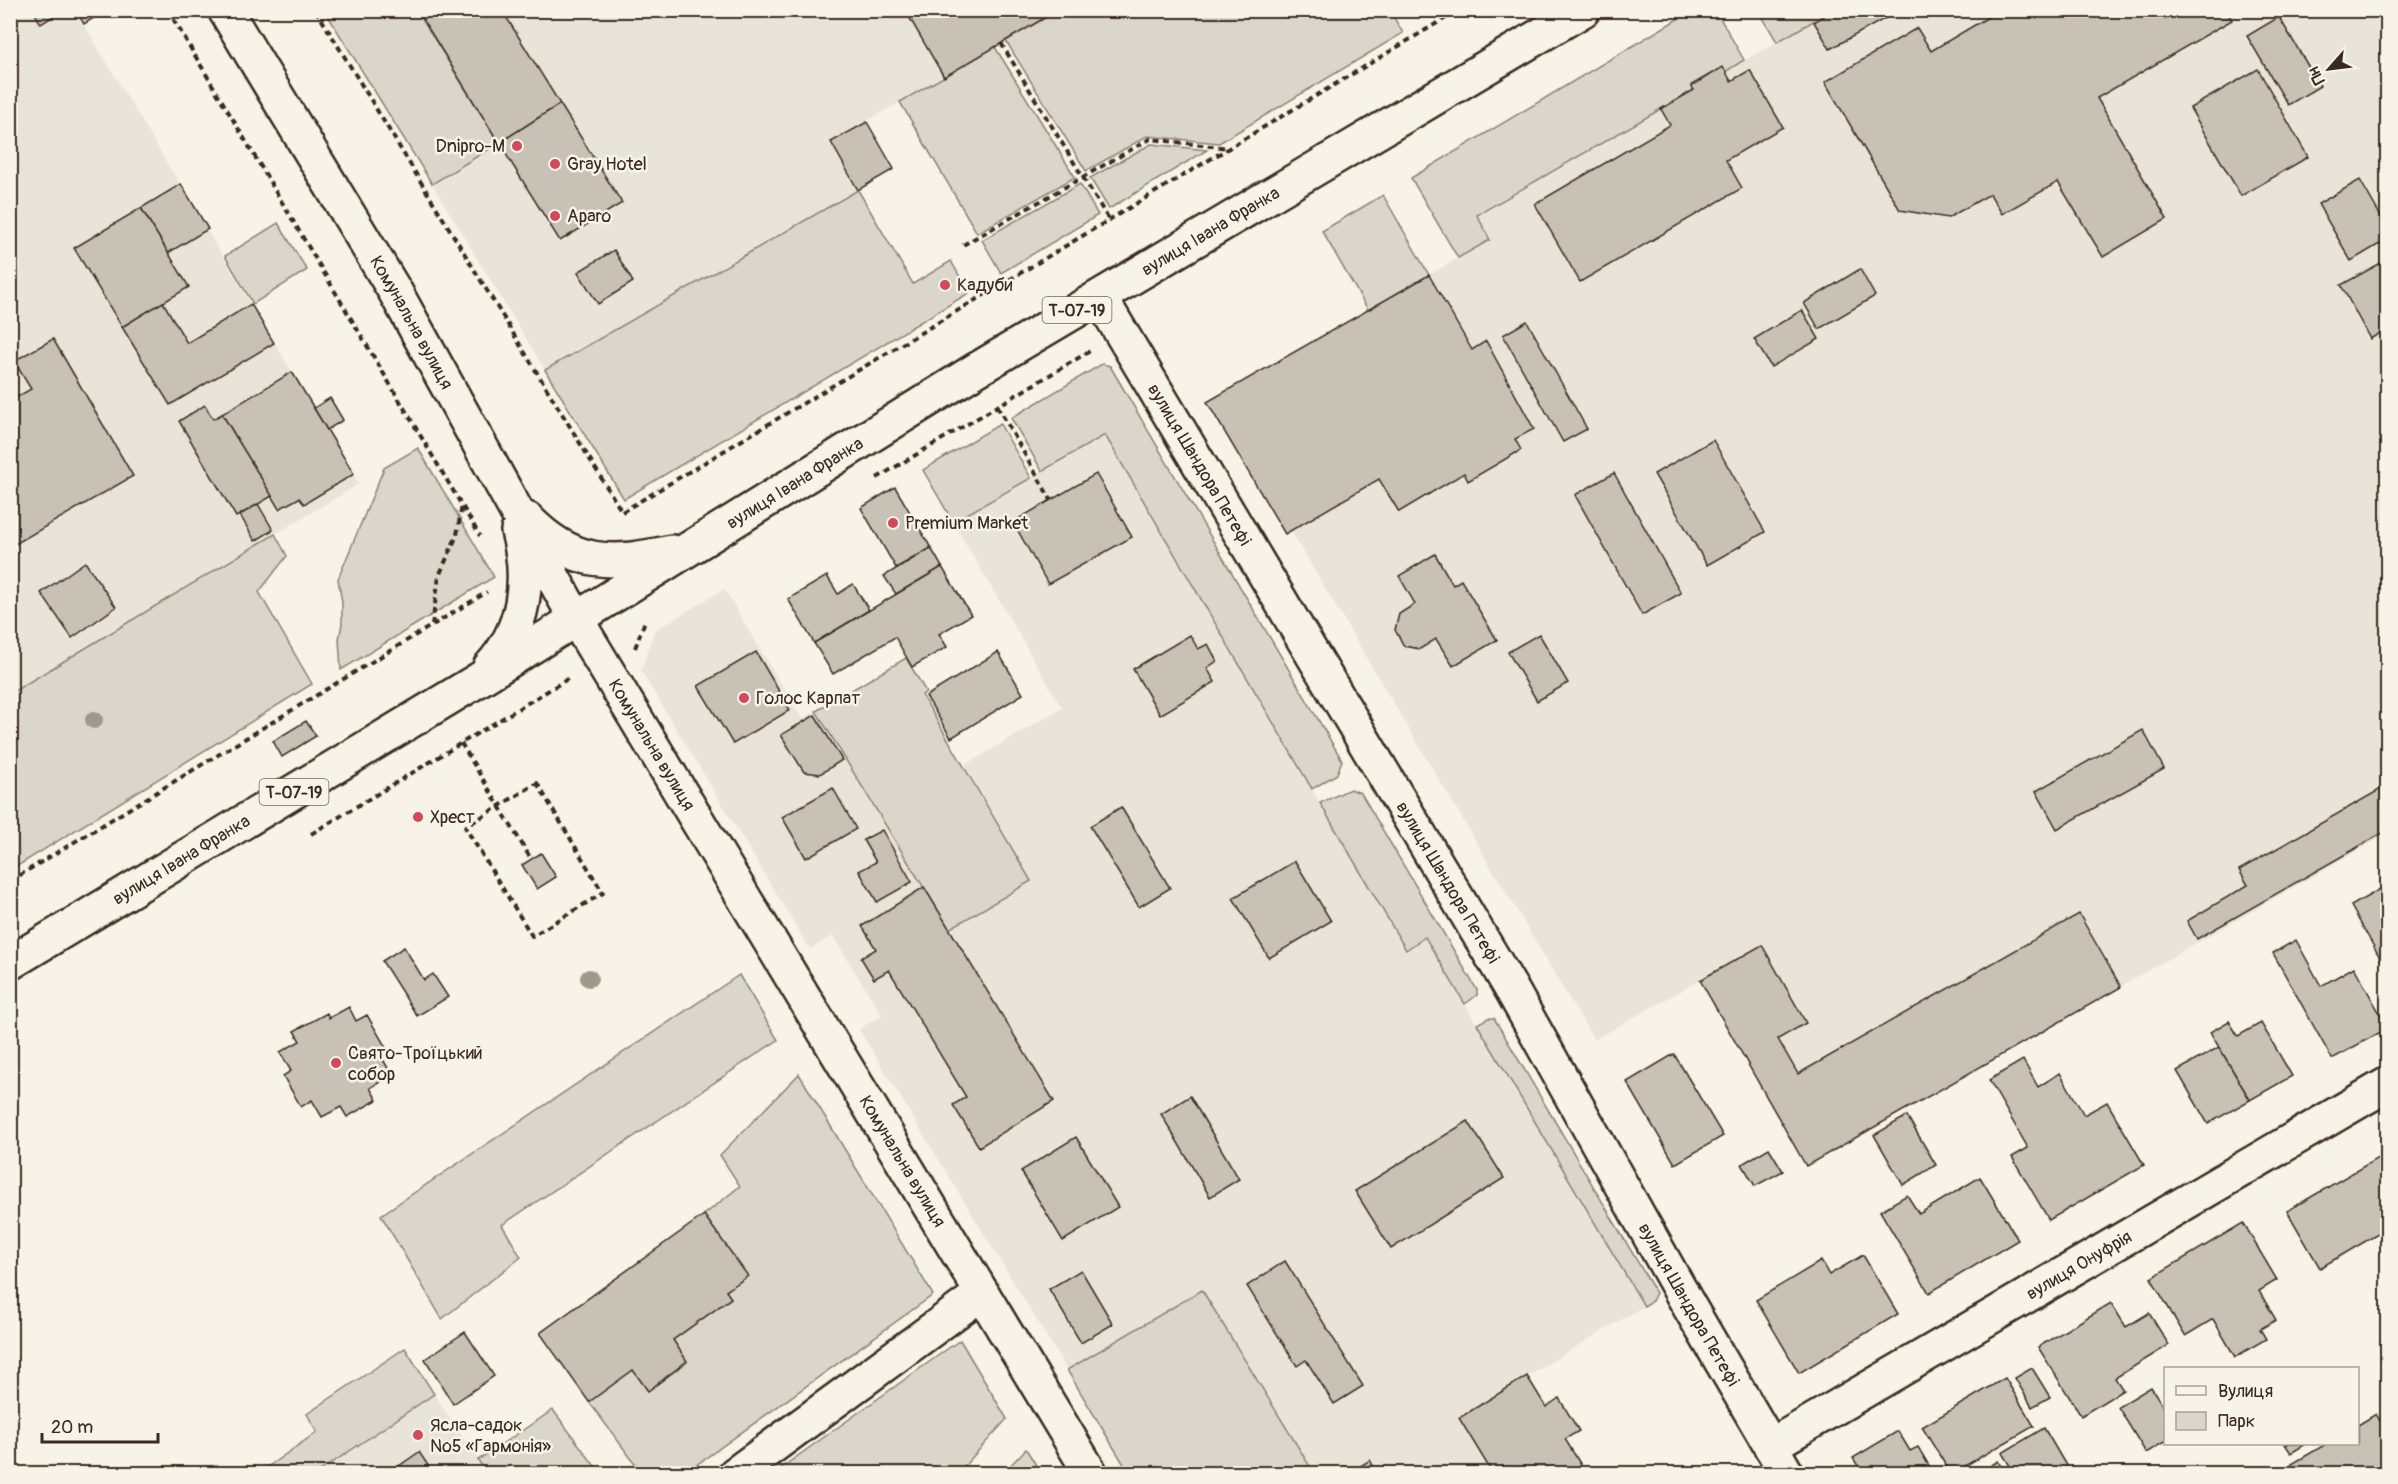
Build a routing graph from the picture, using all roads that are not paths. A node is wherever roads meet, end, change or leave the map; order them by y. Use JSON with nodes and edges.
{"nodes":[{"id":1,"x":225,"y":10,"type":"edge"},
{"id":2,"x":1583,"y":10,"type":"edge"},
{"id":3,"x":1100,"y":297,"type":"junction"},
{"id":4,"x":509,"y":500,"type":"junction"},
{"id":5,"x":691,"y":548,"type":"junction"},
{"id":6,"x":576,"y":619,"type":"junction"},
{"id":7,"x":475,"y":682,"type":"junction"},
{"id":8,"x":10,"y":963,"type":"edge"},
{"id":9,"x":2388,"y":1084,"type":"edge"},
{"id":10,"x":982,"y":1293,"type":"junction"},
{"id":11,"x":1778,"y":1460,"type":"edge"},
{"id":12,"x":735,"y":1473,"type":"edge"},
{"id":13,"x":1091,"y":1473,"type":"edge"}],
"edges":[{"from":1,"to":4,"type":"main road","name":"Комунальна вулиця"},
{"from":2,"to":3,"type":"main road","name":"вулиця Івана Франка","number":"Т-07-19"},
{"from":3,"to":5,"type":"main road","name":"вулиця Івана Франка","number":"Т-07-19"},
{"from":3,"to":11,"type":"main road","name":"вулиця Шандора Петефі"},
{"from":4,"to":5,"type":"main road"},
{"from":4,"to":6,"type":"main road","name":"Комунальна вулиця"},
{"from":4,"to":7,"type":"main road"},
{"from":5,"to":6,"type":"main road","name":"вулиця Івана Франка","number":"Т-07-19"},
{"from":6,"to":7,"type":"main road","name":"вулиця Івана Франка","number":"Т-07-19"},
{"from":6,"to":10,"type":"main road","name":"Комунальна вулиця"},
{"from":7,"to":8,"type":"main road","name":"вулиця Івана Франка","number":"Т-07-19"},
{"from":9,"to":11,"type":"main road","name":"вулиця Онуфрія"},
{"from":10,"to":12,"type":"main road"},
{"from":10,"to":13,"type":"main road","name":"Комунальна вулиця"}]}
